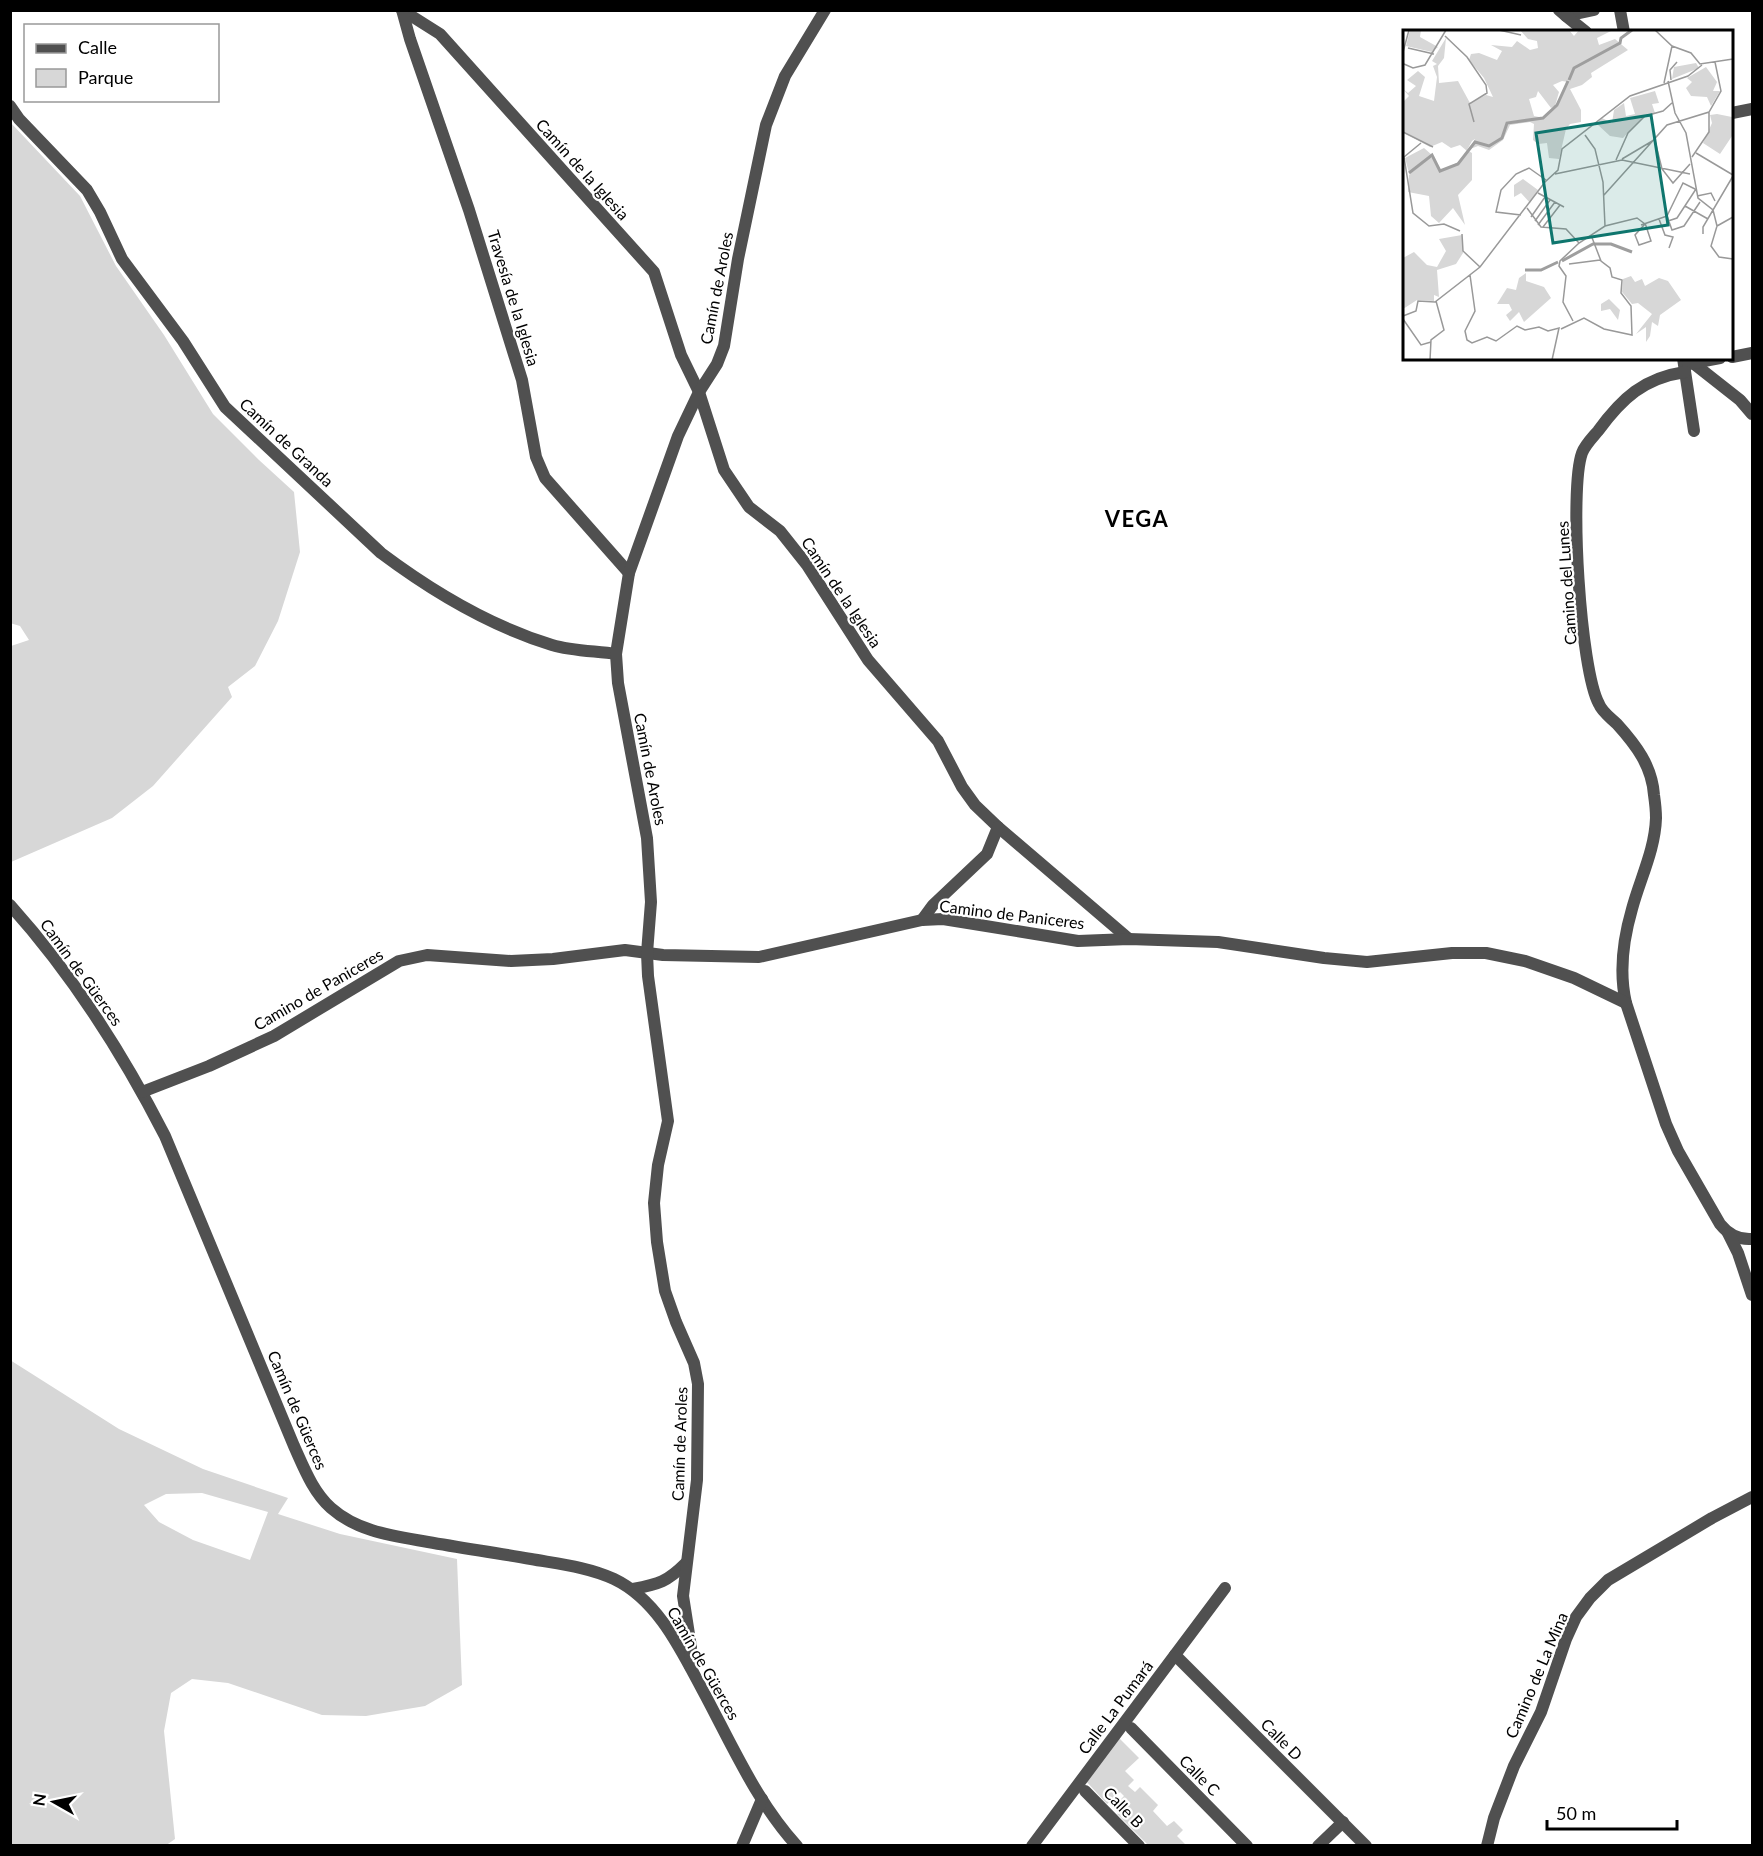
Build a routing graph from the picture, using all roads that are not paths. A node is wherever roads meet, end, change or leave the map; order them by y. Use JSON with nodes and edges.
{"nodes":[{"id":1,"x":402,"y":10,"type":"edge"},
{"id":2,"x":825,"y":10,"type":"edge"},
{"id":3,"x":1594,"y":10,"type":"edge"},
{"id":4,"x":1620,"y":10,"type":"edge"},
{"id":5,"x":1563,"y":13,"type":"edge"},
{"id":6,"x":1584,"y":30,"type":"edge"},
{"id":7,"x":1624,"y":30,"type":"edge"},
{"id":8,"x":10,"y":106,"type":"edge"},
{"id":9,"x":1752,"y":109,"type":"edge"},
{"id":10,"x":1733,"y":113,"type":"edge"},
{"id":11,"x":1752,"y":353,"type":"edge"},
{"id":12,"x":1733,"y":357,"type":"edge"},
{"id":13,"x":1710,"y":360,"type":"edge"},
{"id":14,"x":1686,"y":365,"type":"edge"},
{"id":15,"x":699,"y":392,"type":"junction"},
{"id":16,"x":1752,"y":414,"type":"edge"},
{"id":17,"x":1694,"y":431,"type":"dead end"},
{"id":18,"x":629,"y":573,"type":"junction"},
{"id":19,"x":616,"y":654,"type":"junction"},
{"id":20,"x":998,"y":827,"type":"junction"},
{"id":21,"x":10,"y":905,"type":"edge"},
{"id":22,"x":922,"y":920,"type":"junction"},
{"id":23,"x":1129,"y":939,"type":"junction"},
{"id":24,"x":647,"y":952,"type":"junction"},
{"id":25,"x":1626,"y":1003,"type":"junction"},
{"id":26,"x":142,"y":1092,"type":"junction"},
{"id":27,"x":1728,"y":1233,"type":"junction"},
{"id":28,"x":1752,"y":1239,"type":"edge"},
{"id":29,"x":1752,"y":1295,"type":"edge"},
{"id":30,"x":1752,"y":1497,"type":"edge"},
{"id":31,"x":686,"y":1563,"type":"junction"},
{"id":32,"x":1225,"y":1588,"type":"dead end"},
{"id":33,"x":633,"y":1589,"type":"junction"},
{"id":34,"x":1175,"y":1655,"type":"junction"},
{"id":35,"x":690,"y":1666,"type":"junction"},
{"id":36,"x":1131,"y":1728,"type":"dead end"},
{"id":37,"x":1086,"y":1791,"type":"dead end"},
{"id":38,"x":762,"y":1799,"type":"junction"},
{"id":39,"x":1342,"y":1822,"type":"junction"},
{"id":40,"x":742,"y":1845,"type":"edge"},
{"id":41,"x":797,"y":1845,"type":"edge"},
{"id":42,"x":1032,"y":1845,"type":"edge"},
{"id":43,"x":1139,"y":1845,"type":"edge"},
{"id":44,"x":1247,"y":1845,"type":"edge"},
{"id":45,"x":1318,"y":1845,"type":"edge"},
{"id":46,"x":1366,"y":1845,"type":"edge"},
{"id":47,"x":1486,"y":1845,"type":"edge"}],
"edges":[{"from":1,"to":15,"type":"street","name":"Camín de la Iglesia"},
{"from":1,"to":18,"type":"street","name":"Travesía de la Iglesia"},
{"from":2,"to":15,"type":"street","name":"Camín de Aroles"},
{"from":3,"to":5,"type":"street"},
{"from":4,"to":7,"type":"street"},
{"from":5,"to":6,"type":"street"},
{"from":8,"to":19,"type":"street","name":"Camín de Granda"},
{"from":9,"to":10,"type":"street"},
{"from":11,"to":12,"type":"street"},
{"from":13,"to":14,"type":"street","name":"Camino del Lunes"},
{"from":14,"to":16,"type":"street"},
{"from":14,"to":17,"type":"street"},
{"from":14,"to":25,"type":"street","name":"Camino del Lunes"},
{"from":15,"to":18,"type":"street","name":"Camín de Aroles"},
{"from":15,"to":20,"type":"street","name":"Camín de la Iglesia"},
{"from":18,"to":19,"type":"street","name":"Camín de Aroles"},
{"from":19,"to":24,"type":"street","name":"Camín de Aroles"},
{"from":20,"to":22,"type":"street"},
{"from":20,"to":23,"type":"street","name":"Camín de la Iglesia"},
{"from":21,"to":26,"type":"street","name":"Camín de Güerces"},
{"from":22,"to":23,"type":"street","name":"Camino de Paniceres"},
{"from":22,"to":24,"type":"street","name":"Camino de Paniceres"},
{"from":23,"to":25,"type":"street","name":"Camino de Paniceres"},
{"from":24,"to":26,"type":"street","name":"Camino de Paniceres"},
{"from":24,"to":31,"type":"street","name":"Camín de Aroles"},
{"from":25,"to":27,"type":"street"},
{"from":26,"to":33,"type":"street","name":"Camín de Güerces"},
{"from":27,"to":28,"type":"street"},
{"from":27,"to":29,"type":"street"},
{"from":30,"to":47,"type":"street","name":"Camino de La Mina"},
{"from":31,"to":33,"type":"street"},
{"from":31,"to":35,"type":"street","name":"Camín de Aroles"},
{"from":32,"to":34,"type":"street","name":"Calle La Pumará"},
{"from":33,"to":35,"type":"street","name":"Camín de Güerces"},
{"from":34,"to":39,"type":"street","name":"Calle D"},
{"from":34,"to":42,"type":"street","name":"Calle La Pumará"},
{"from":35,"to":38,"type":"street","name":"Camín de Güerces"},
{"from":36,"to":44,"type":"street","name":"Calle C"},
{"from":37,"to":43,"type":"street","name":"Calle B"},
{"from":38,"to":40,"type":"street"},
{"from":38,"to":41,"type":"street","name":"Camín de Güerces"},
{"from":39,"to":45,"type":"street"},
{"from":39,"to":46,"type":"street","name":"Calle D"}]}
